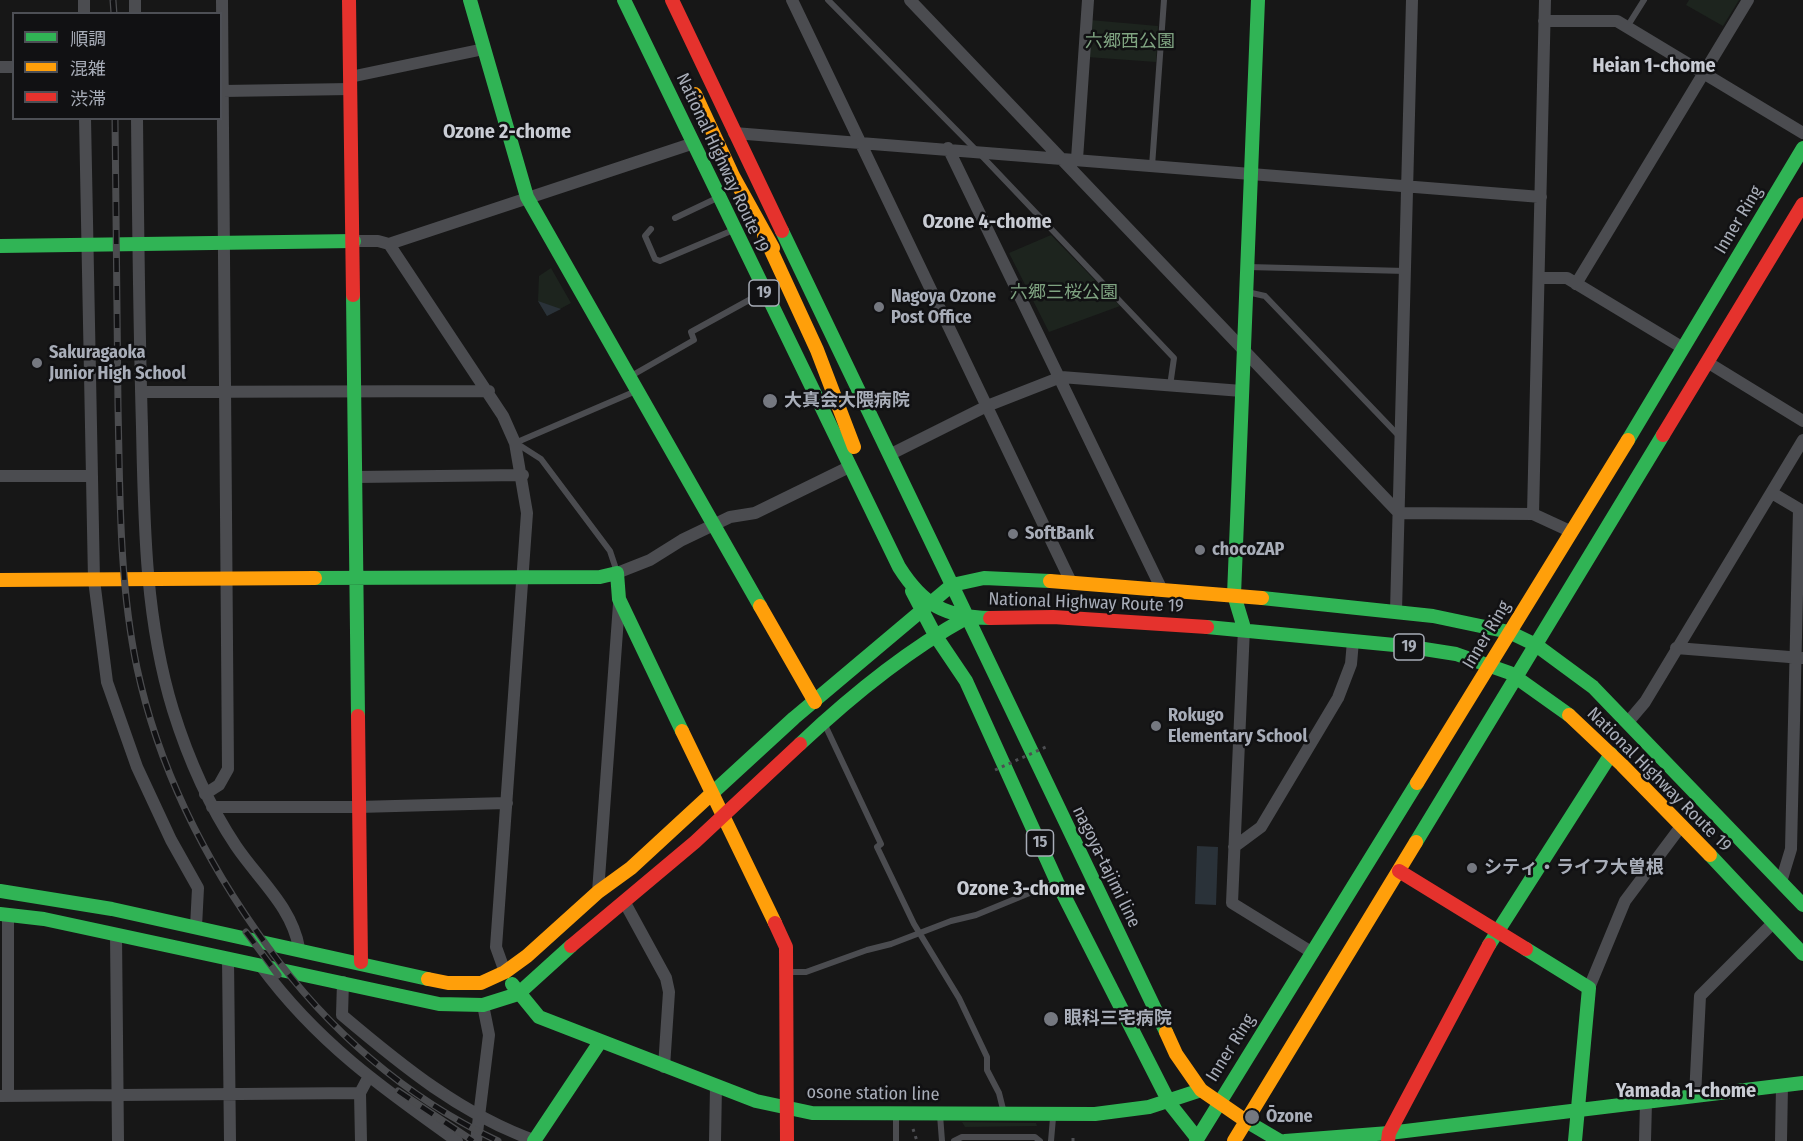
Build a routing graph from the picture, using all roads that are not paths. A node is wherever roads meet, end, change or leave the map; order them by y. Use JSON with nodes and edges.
{"nodes":[{"id":1,"x":222,"y":0,"type":"edge"},
{"id":2,"x":350,"y":0,"type":"edge"},
{"id":3,"x":470,"y":0,"type":"edge"},
{"id":4,"x":624,"y":0,"type":"edge"},
{"id":5,"x":672,"y":0,"type":"edge"},
{"id":6,"x":792,"y":0,"type":"edge"},
{"id":7,"x":828,"y":0,"type":"edge"},
{"id":8,"x":910,"y":0,"type":"edge"},
{"id":9,"x":1088,"y":0,"type":"edge"},
{"id":10,"x":1164,"y":0,"type":"edge"},
{"id":11,"x":1258,"y":0,"type":"edge"},
{"id":12,"x":1412,"y":0,"type":"edge"},
{"id":13,"x":1545,"y":0,"type":"edge"},
{"id":14,"x":1644,"y":0,"type":"edge"},
{"id":15,"x":1748,"y":0,"type":"edge"},
{"id":16,"x":1544,"y":21,"type":"junction"},
{"id":17,"x":1627,"y":27,"type":"junction"},
{"id":18,"x":484,"y":49,"type":"junction"},
{"id":19,"x":1703,"y":73,"type":"junction"},
{"id":20,"x":350,"y":83,"type":"junction"},
{"id":21,"x":223,"y":91,"type":"junction"},
{"id":22,"x":695,"y":94,"type":"dead end"},
{"id":23,"x":85,"y":120,"type":"edge"},
{"id":24,"x":137,"y":120,"type":"edge"},
{"id":25,"x":734,"y":133,"type":"junction"},
{"id":26,"x":1803,"y":133,"type":"edge"},
{"id":27,"x":858,"y":141,"type":"junction"},
{"id":28,"x":694,"y":143,"type":"junction"},
{"id":29,"x":948,"y":148,"type":"junction"},
{"id":30,"x":1803,"y":148,"type":"edge"},
{"id":31,"x":979,"y":153,"type":"junction"},
{"id":32,"x":1064,"y":159,"type":"junction"},
{"id":33,"x":1077,"y":159,"type":"junction"},
{"id":34,"x":1152,"y":166,"type":"junction"},
{"id":35,"x":1250,"y":174,"type":"junction"},
{"id":36,"x":1408,"y":188,"type":"junction"},
{"id":37,"x":1541,"y":196,"type":"junction"},
{"id":38,"x":527,"y":197,"type":"junction"},
{"id":39,"x":719,"y":198,"type":"junction"},
{"id":40,"x":1803,"y":204,"type":"edge"},
{"id":41,"x":675,"y":218,"type":"dead end"},
{"id":42,"x":651,"y":229,"type":"dead end"},
{"id":43,"x":734,"y":230,"type":"junction"},
{"id":44,"x":764,"y":235,"type":"junction"},
{"id":45,"x":354,"y":241,"type":"junction"},
{"id":46,"x":139,"y":242,"type":"junction"},
{"id":47,"x":225,"y":242,"type":"junction"},
{"id":48,"x":87,"y":244,"type":"junction"},
{"id":49,"x":389,"y":244,"type":"junction"},
{"id":50,"x":0,"y":246,"type":"edge"},
{"id":51,"x":1248,"y":267,"type":"junction"},
{"id":52,"x":1406,"y":271,"type":"junction"},
{"id":53,"x":1540,"y":278,"type":"junction"},
{"id":54,"x":1576,"y":284,"type":"junction"},
{"id":55,"x":763,"y":292,"type":"junction"},
{"id":56,"x":1247,"y":292,"type":"junction"},
{"id":57,"x":815,"y":299,"type":"junction"},
{"id":58,"x":1683,"y":348,"type":"junction"},
{"id":59,"x":1245,"y":351,"type":"junction"},
{"id":60,"x":1707,"y":362,"type":"junction"},
{"id":61,"x":630,"y":377,"type":"junction"},
{"id":62,"x":1061,"y":377,"type":"junction"},
{"id":63,"x":1170,"y":386,"type":"junction"},
{"id":64,"x":638,"y":390,"type":"junction"},
{"id":65,"x":356,"y":391,"type":"junction"},
{"id":66,"x":489,"y":391,"type":"junction"},
{"id":67,"x":1242,"y":391,"type":"junction"},
{"id":68,"x":141,"y":392,"type":"junction"},
{"id":69,"x":225,"y":392,"type":"junction"},
{"id":70,"x":987,"y":406,"type":"junction"},
{"id":71,"x":1803,"y":421,"type":"edge"},
{"id":72,"x":1402,"y":438,"type":"junction"},
{"id":73,"x":1803,"y":440,"type":"edge"},
{"id":74,"x":515,"y":443,"type":"junction"},
{"id":75,"x":891,"y":454,"type":"junction"},
{"id":76,"x":849,"y":467,"type":"junction"},
{"id":77,"x":523,"y":475,"type":"junction"},
{"id":78,"x":0,"y":476,"type":"edge"},
{"id":79,"x":92,"y":476,"type":"junction"},
{"id":80,"x":356,"y":477,"type":"junction"},
{"id":81,"x":1772,"y":493,"type":"junction"},
{"id":82,"x":870,"y":509,"type":"junction"},
{"id":83,"x":1399,"y":513,"type":"junction"},
{"id":84,"x":1533,"y":514,"type":"junction"},
{"id":85,"x":715,"y":525,"type":"junction"},
{"id":86,"x":1572,"y":531,"type":"junction"},
{"id":87,"x":929,"y":543,"type":"junction"},
{"id":88,"x":617,"y":573,"type":"junction"},
{"id":89,"x":523,"y":576,"type":"junction"},
{"id":90,"x":984,"y":578,"type":"junction"},
{"id":91,"x":148,"y":579,"type":"junction"},
{"id":92,"x":0,"y":580,"type":"edge"},
{"id":93,"x":94,"y":580,"type":"junction"},
{"id":94,"x":228,"y":580,"type":"junction"},
{"id":95,"x":356,"y":580,"type":"junction"},
{"id":96,"x":1071,"y":582,"type":"junction"},
{"id":97,"x":952,"y":585,"type":"junction"},
{"id":98,"x":1162,"y":590,"type":"junction"},
{"id":99,"x":1234,"y":595,"type":"junction"},
{"id":100,"x":619,"y":599,"type":"junction"},
{"id":101,"x":926,"y":606,"type":"junction"},
{"id":102,"x":1396,"y":611,"type":"junction"},
{"id":103,"x":966,"y":618,"type":"junction"},
{"id":104,"x":1244,"y":628,"type":"junction"},
{"id":105,"x":1509,"y":632,"type":"junction"},
{"id":106,"x":935,"y":635,"type":"junction"},
{"id":107,"x":1353,"y":641,"type":"junction"},
{"id":108,"x":1536,"y":645,"type":"junction"},
{"id":109,"x":1676,"y":648,"type":"junction"},
{"id":110,"x":1799,"y":658,"type":"edge"},
{"id":111,"x":1490,"y":664,"type":"junction"},
{"id":112,"x":1516,"y":677,"type":"junction"},
{"id":113,"x":815,"y":702,"type":"junction"},
{"id":114,"x":1628,"y":722,"type":"junction"},
{"id":115,"x":825,"y":724,"type":"junction"},
{"id":116,"x":1611,"y":754,"type":"junction"},
{"id":117,"x":713,"y":791,"type":"junction"},
{"id":118,"x":205,"y":794,"type":"junction"},
{"id":119,"x":1798,"y":797,"type":"edge"},
{"id":120,"x":507,"y":803,"type":"junction"},
{"id":121,"x":212,"y":807,"type":"junction"},
{"id":122,"x":358,"y":807,"type":"junction"},
{"id":123,"x":723,"y":813,"type":"junction"},
{"id":124,"x":1682,"y":825,"type":"junction"},
{"id":125,"x":1234,"y":848,"type":"junction"},
{"id":126,"x":1399,"y":871,"type":"junction"},
{"id":127,"x":1058,"y":882,"type":"junction"},
{"id":128,"x":1781,"y":882,"type":"junction"},
{"id":129,"x":0,"y":891,"type":"edge"},
{"id":130,"x":598,"y":892,"type":"junction"},
{"id":131,"x":625,"y":903,"type":"junction"},
{"id":132,"x":1803,"y":905,"type":"edge"},
{"id":133,"x":4,"y":915,"type":"edge"},
{"id":134,"x":1773,"y":923,"type":"junction"},
{"id":135,"x":196,"y":927,"type":"junction"},
{"id":136,"x":1496,"y":932,"type":"junction"},
{"id":137,"x":921,"y":933,"type":"junction"},
{"id":138,"x":116,"y":934,"type":"junction"},
{"id":139,"x":299,"y":948,"type":"junction"},
{"id":140,"x":1313,"y":952,"type":"junction"},
{"id":141,"x":1803,"y":954,"type":"edge"},
{"id":142,"x":228,"y":958,"type":"junction"},
{"id":143,"x":361,"y":962,"type":"junction"},
{"id":144,"x":261,"y":966,"type":"junction"},
{"id":145,"x":505,"y":972,"type":"junction"},
{"id":146,"x":788,"y":972,"type":"junction"},
{"id":147,"x":343,"y":982,"type":"junction"},
{"id":148,"x":1589,"y":988,"type":"junction"},
{"id":149,"x":518,"y":994,"type":"junction"},
{"id":150,"x":483,"y":1005,"type":"junction"},
{"id":151,"x":600,"y":1042,"type":"junction"},
{"id":152,"x":664,"y":1066,"type":"junction"},
{"id":153,"x":368,"y":1078,"type":"junction"},
{"id":154,"x":1803,"y":1083,"type":"edge"},
{"id":155,"x":716,"y":1086,"type":"junction"},
{"id":156,"x":1782,"y":1086,"type":"junction"},
{"id":157,"x":1201,"y":1090,"type":"junction"},
{"id":158,"x":360,"y":1093,"type":"junction"},
{"id":159,"x":230,"y":1094,"type":"junction"},
{"id":160,"x":117,"y":1095,"type":"junction"},
{"id":161,"x":4,"y":1096,"type":"edge"},
{"id":162,"x":1695,"y":1096,"type":"junction"},
{"id":163,"x":1218,"y":1102,"type":"junction"},
{"id":164,"x":1646,"y":1102,"type":"junction"},
{"id":165,"x":1170,"y":1104,"type":"junction"},
{"id":166,"x":787,"y":1109,"type":"junction"},
{"id":167,"x":1578,"y":1111,"type":"junction"},
{"id":168,"x":896,"y":1113,"type":"junction"},
{"id":169,"x":940,"y":1113,"type":"junction"},
{"id":170,"x":1005,"y":1114,"type":"junction"},
{"id":171,"x":480,"y":1115,"type":"junction"},
{"id":172,"x":1053,"y":1115,"type":"junction"},
{"id":173,"x":1246,"y":1121,"type":"junction"},
{"id":174,"x":1389,"y":1137,"type":"edge"},
{"id":175,"x":1199,"y":1140,"type":"edge"},
{"id":176,"x":118,"y":1141,"type":"edge"},
{"id":177,"x":230,"y":1141,"type":"edge"},
{"id":178,"x":361,"y":1141,"type":"edge"},
{"id":179,"x":458,"y":1141,"type":"edge"},
{"id":180,"x":476,"y":1141,"type":"edge"},
{"id":181,"x":535,"y":1141,"type":"edge"},
{"id":182,"x":715,"y":1141,"type":"edge"},
{"id":183,"x":787,"y":1141,"type":"edge"},
{"id":184,"x":896,"y":1141,"type":"edge"},
{"id":185,"x":942,"y":1141,"type":"edge"},
{"id":186,"x":954,"y":1141,"type":"edge"},
{"id":187,"x":1040,"y":1141,"type":"edge"},
{"id":188,"x":1051,"y":1141,"type":"edge"},
{"id":189,"x":1234,"y":1141,"type":"edge"},
{"id":190,"x":1280,"y":1141,"type":"edge"},
{"id":191,"x":1285,"y":1141,"type":"edge"},
{"id":192,"x":1575,"y":1141,"type":"edge"},
{"id":193,"x":1645,"y":1141,"type":"edge"},
{"id":194,"x":1782,"y":1141,"type":"edge"}],
"edges":[{"from":1,"to":21,"type":"street"},
{"from":2,"to":20,"type":"main road"},
{"from":3,"to":18,"type":"main road"},
{"from":4,"to":28,"type":"main road","name":"National Highway Route 19","number":"19"},
{"from":5,"to":25,"type":"main road","name":"National Highway Route 19","number":"19"},
{"from":6,"to":27,"type":"street"},
{"from":7,"to":31,"type":"lane"},
{"from":8,"to":32,"type":"street"},
{"from":9,"to":33,"type":"street"},
{"from":10,"to":34,"type":"lane"},
{"from":11,"to":35,"type":"main road"},
{"from":12,"to":36,"type":"street"},
{"from":13,"to":16,"type":"street"},
{"from":14,"to":17,"type":"lane"},
{"from":15,"to":19,"type":"street"},
{"from":16,"to":17,"type":"street"},
{"from":16,"to":37,"type":"street"},
{"from":17,"to":19,"type":"street"},
{"from":18,"to":20,"type":"street"},
{"from":18,"to":38,"type":"main road"},
{"from":19,"to":26,"type":"street"},
{"from":19,"to":54,"type":"street"},
{"from":20,"to":21,"type":"street"},
{"from":20,"to":45,"type":"main road"},
{"from":21,"to":47,"type":"street"},
{"from":22,"to":44,"type":"main road"},
{"from":23,"to":48,"type":"street"},
{"from":24,"to":46,"type":"street"},
{"from":25,"to":27,"type":"street"},
{"from":25,"to":57,"type":"main road","name":"National Highway Route 19","number":"19"},
{"from":27,"to":29,"type":"street"},
{"from":27,"to":70,"type":"street"},
{"from":28,"to":38,"type":"street"},
{"from":28,"to":39,"type":"main road","name":"National Highway Route 19","number":"19"},
{"from":29,"to":31,"type":"street"},
{"from":29,"to":62,"type":"street"},
{"from":30,"to":58,"type":"main road","name":"Inner Ring"},
{"from":31,"to":32,"type":"street"},
{"from":31,"to":63,"type":"lane"},
{"from":32,"to":33,"type":"street"},
{"from":32,"to":59,"type":"street"},
{"from":33,"to":34,"type":"street"},
{"from":34,"to":35,"type":"street"},
{"from":35,"to":36,"type":"street"},
{"from":35,"to":51,"type":"main road"},
{"from":36,"to":37,"type":"street"},
{"from":36,"to":52,"type":"street"},
{"from":37,"to":53,"type":"street"},
{"from":38,"to":49,"type":"street"},
{"from":38,"to":61,"type":"main road"},
{"from":39,"to":41,"type":"lane"},
{"from":39,"to":43,"type":"main road","name":"National Highway Route 19","number":"19"},
{"from":40,"to":60,"type":"main road"},
{"from":42,"to":43,"type":"lane"},
{"from":43,"to":55,"type":"main road","name":"National Highway Route 19","number":"19"},
{"from":44,"to":57,"type":"main road"},
{"from":44,"to":82,"type":"main road"},
{"from":45,"to":47,"type":"main road"},
{"from":45,"to":49,"type":"street"},
{"from":45,"to":65,"type":"main road"},
{"from":46,"to":47,"type":"main road"},
{"from":46,"to":48,"type":"main road"},
{"from":46,"to":68,"type":"street"},
{"from":47,"to":69,"type":"street"},
{"from":48,"to":50,"type":"main road"},
{"from":48,"to":79,"type":"street"},
{"from":49,"to":66,"type":"street"},
{"from":51,"to":52,"type":"lane"},
{"from":51,"to":56,"type":"main road"},
{"from":52,"to":72,"type":"street"},
{"from":53,"to":54,"type":"street"},
{"from":53,"to":84,"type":"street"},
{"from":54,"to":58,"type":"street"},
{"from":55,"to":61,"type":"lane"},
{"from":55,"to":76,"type":"main road","name":"National Highway Route 19","number":"19"},
{"from":56,"to":59,"type":"main road"},
{"from":56,"to":72,"type":"lane"},
{"from":57,"to":75,"type":"main road","name":"National Highway Route 19","number":"19"},
{"from":58,"to":86,"type":"main road","name":"Inner Ring"},
{"from":59,"to":67,"type":"main road"},
{"from":59,"to":83,"type":"street"},
{"from":60,"to":71,"type":"street"},
{"from":60,"to":108,"type":"main road"},
{"from":61,"to":64,"type":"main road"},
{"from":62,"to":63,"type":"street"},
{"from":62,"to":70,"type":"street"},
{"from":62,"to":98,"type":"street"},
{"from":63,"to":67,"type":"street"},
{"from":64,"to":74,"type":"lane"},
{"from":64,"to":85,"type":"main road"},
{"from":65,"to":66,"type":"street"},
{"from":65,"to":69,"type":"street"},
{"from":65,"to":80,"type":"main road"},
{"from":66,"to":74,"type":"street"},
{"from":67,"to":99,"type":"main road"},
{"from":68,"to":69,"type":"street"},
{"from":68,"to":91,"type":"street"},
{"from":69,"to":94,"type":"street"},
{"from":70,"to":75,"type":"street"},
{"from":70,"to":96,"type":"street"},
{"from":72,"to":83,"type":"street"},
{"from":73,"to":81,"type":"street"},
{"from":74,"to":77,"type":"street"},
{"from":74,"to":88,"type":"lane"},
{"from":75,"to":87,"type":"main road","name":"National Highway Route 19","number":"19"},
{"from":76,"to":82,"type":"main road","name":"National Highway Route 19","number":"19"},
{"from":76,"to":85,"type":"street"},
{"from":77,"to":80,"type":"street"},
{"from":77,"to":89,"type":"street"},
{"from":78,"to":79,"type":"street"},
{"from":79,"to":93,"type":"street"},
{"from":80,"to":95,"type":"main road"},
{"from":81,"to":109,"type":"street"},
{"from":81,"to":110,"type":"street"},
{"from":82,"to":101,"type":"main road","name":"National Highway Route 19","number":"19"},
{"from":83,"to":84,"type":"street"},
{"from":83,"to":102,"type":"street"},
{"from":84,"to":86,"type":"street"},
{"from":85,"to":88,"type":"street"},
{"from":85,"to":113,"type":"main road"},
{"from":86,"to":105,"type":"main road","name":"Inner Ring"},
{"from":87,"to":90,"type":"main road"},
{"from":87,"to":97,"type":"main road","name":"National Highway Route 19","number":"19"},
{"from":88,"to":89,"type":"main road"},
{"from":88,"to":100,"type":"main road"},
{"from":89,"to":95,"type":"main road"},
{"from":89,"to":120,"type":"street"},
{"from":90,"to":96,"type":"main road","name":"National Highway Route 19","number":"19"},
{"from":90,"to":97,"type":"main road","name":"National Highway Route 19","number":"19"},
{"from":91,"to":93,"type":"main road"},
{"from":91,"to":94,"type":"main road"},
{"from":91,"to":118,"type":"street"},
{"from":92,"to":93,"type":"main road"},
{"from":93,"to":135,"type":"street"},
{"from":94,"to":95,"type":"main road"},
{"from":94,"to":118,"type":"street"},
{"from":95,"to":122,"type":"main road"},
{"from":96,"to":98,"type":"main road","name":"National Highway Route 19","number":"19"},
{"from":97,"to":101,"type":"main road"},
{"from":97,"to":103,"type":"main road","name":"nagoya-tajimi line","number":"15"},
{"from":98,"to":99,"type":"main road","name":"National Highway Route 19","number":"19"},
{"from":99,"to":102,"type":"main road","name":"National Highway Route 19","number":"19"},
{"from":99,"to":104,"type":"main road"},
{"from":100,"to":117,"type":"main road"},
{"from":100,"to":130,"type":"street"},
{"from":101,"to":103,"type":"main road","name":"National Highway Route 19","number":"19"},
{"from":101,"to":106,"type":"main road","number":"15"},
{"from":101,"to":113,"type":"main road"},
{"from":102,"to":105,"type":"main road","name":"National Highway Route 19","number":"19"},
{"from":103,"to":104,"type":"main road","name":"National Highway Route 19","number":"19"},
{"from":103,"to":106,"type":"main road"},
{"from":103,"to":157,"type":"main road","name":"nagoya-tajimi line","number":"15"},
{"from":104,"to":107,"type":"main road","name":"National Highway Route 19","number":"19"},
{"from":104,"to":125,"type":"street"},
{"from":105,"to":108,"type":"main road","name":"National Highway Route 19","number":"19"},
{"from":105,"to":111,"type":"main road","name":"Inner Ring"},
{"from":106,"to":115,"type":"main road"},
{"from":106,"to":127,"type":"main road","number":"15"},
{"from":107,"to":111,"type":"main road","name":"National Highway Route 19","number":"19"},
{"from":107,"to":125,"type":"street"},
{"from":108,"to":112,"type":"main road"},
{"from":108,"to":114,"type":"main road","name":"National Highway Route 19","number":"19"},
{"from":109,"to":110,"type":"street"},
{"from":109,"to":114,"type":"street"},
{"from":110,"to":119,"type":"street"},
{"from":111,"to":112,"type":"main road","name":"National Highway Route 19","number":"19"},
{"from":111,"to":140,"type":"main road","name":"Inner Ring"},
{"from":112,"to":116,"type":"main road","name":"National Highway Route 19","number":"19"},
{"from":112,"to":126,"type":"main road"},
{"from":113,"to":117,"type":"main road"},
{"from":114,"to":128,"type":"main road","name":"National Highway Route 19","number":"19"},
{"from":115,"to":123,"type":"main road"},
{"from":115,"to":137,"type":"lane"},
{"from":116,"to":124,"type":"main road","name":"National Highway Route 19","number":"19"},
{"from":116,"to":136,"type":"main road"},
{"from":117,"to":123,"type":"main road"},
{"from":117,"to":130,"type":"main road"},
{"from":118,"to":121,"type":"street"},
{"from":119,"to":128,"type":"street"},
{"from":120,"to":122,"type":"street"},
{"from":120,"to":145,"type":"street"},
{"from":121,"to":122,"type":"street"},
{"from":121,"to":139,"type":"street"},
{"from":122,"to":143,"type":"main road"},
{"from":123,"to":131,"type":"main road"},
{"from":123,"to":146,"type":"main road"},
{"from":124,"to":134,"type":"main road","name":"National Highway Route 19","number":"19"},
{"from":124,"to":148,"type":"street"},
{"from":125,"to":140,"type":"street"},
{"from":126,"to":136,"type":"main road"},
{"from":126,"to":173,"type":"main road"},
{"from":127,"to":137,"type":"lane"},
{"from":127,"to":165,"type":"main road","number":"15"},
{"from":128,"to":132,"type":"main road","name":"National Highway Route 19","number":"19"},
{"from":129,"to":135,"type":"main road"},
{"from":130,"to":145,"type":"main road"},
{"from":131,"to":149,"type":"main road"},
{"from":131,"to":152,"type":"street"},
{"from":133,"to":138,"type":"main road"},
{"from":133,"to":161,"type":"street"},
{"from":134,"to":141,"type":"main road","name":"National Highway Route 19","number":"19"},
{"from":134,"to":162,"type":"street"},
{"from":135,"to":139,"type":"main road"},
{"from":136,"to":148,"type":"main road"},
{"from":136,"to":174,"type":"main road"},
{"from":137,"to":146,"type":"lane"},
{"from":137,"to":170,"type":"lane"},
{"from":138,"to":142,"type":"main road"},
{"from":138,"to":160,"type":"street"},
{"from":139,"to":143,"type":"main road"},
{"from":140,"to":163,"type":"main road","name":"Inner Ring"},
{"from":142,"to":144,"type":"main road"},
{"from":142,"to":159,"type":"street"},
{"from":143,"to":145,"type":"main road"},
{"from":144,"to":147,"type":"main road"},
{"from":144,"to":153,"type":"street"},
{"from":145,"to":149,"type":"main road","name":"osone station line"},
{"from":146,"to":166,"type":"main road"},
{"from":147,"to":150,"type":"main road"},
{"from":147,"to":171,"type":"street"},
{"from":148,"to":167,"type":"main road"},
{"from":149,"to":150,"type":"main road"},
{"from":149,"to":151,"type":"main road","name":"osone station line"},
{"from":150,"to":171,"type":"street"},
{"from":151,"to":152,"type":"main road","name":"osone station line"},
{"from":151,"to":181,"type":"main road"},
{"from":152,"to":155,"type":"main road","name":"osone station line"},
{"from":153,"to":158,"type":"street"},
{"from":153,"to":179,"type":"street"},
{"from":154,"to":156,"type":"main road"},
{"from":155,"to":166,"type":"main road","name":"osone station line"},
{"from":155,"to":182,"type":"street"},
{"from":156,"to":162,"type":"main road"},
{"from":156,"to":194,"type":"street"},
{"from":157,"to":163,"type":"main road","name":"nagoya-tajimi line","number":"15"},
{"from":157,"to":165,"type":"main road","name":"osone station line"},
{"from":158,"to":159,"type":"street"},
{"from":158,"to":178,"type":"street"},
{"from":159,"to":160,"type":"street"},
{"from":159,"to":177,"type":"street"},
{"from":160,"to":161,"type":"street"},
{"from":160,"to":176,"type":"street"},
{"from":162,"to":164,"type":"main road"},
{"from":163,"to":173,"type":"main road","name":"nagoya-tajimi line","number":"15"},
{"from":163,"to":175,"type":"main road","name":"Inner Ring","number":"15"},
{"from":164,"to":167,"type":"main road"},
{"from":164,"to":193,"type":"street"},
{"from":165,"to":172,"type":"main road","name":"osone station line"},
{"from":165,"to":175,"type":"main road","number":"15"},
{"from":166,"to":168,"type":"main road","name":"osone station line"},
{"from":166,"to":183,"type":"main road"},
{"from":167,"to":174,"type":"main road"},
{"from":167,"to":192,"type":"main road"},
{"from":168,"to":169,"type":"main road","name":"osone station line"},
{"from":168,"to":184,"type":"lane"},
{"from":169,"to":170,"type":"main road","name":"osone station line"},
{"from":169,"to":185,"type":"lane"},
{"from":170,"to":172,"type":"main road","name":"osone station line"},
{"from":171,"to":180,"type":"street"},
{"from":171,"to":181,"type":"street"},
{"from":172,"to":188,"type":"lane"},
{"from":173,"to":189,"type":"main road"},
{"from":173,"to":190,"type":"main road","name":"nagoya-tajimi line"},
{"from":174,"to":191,"type":"main road"},
{"from":186,"to":187,"type":"lane"}]}
